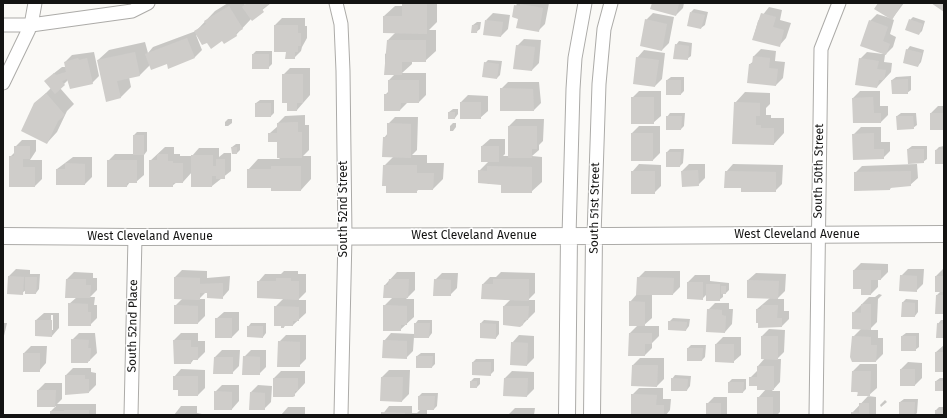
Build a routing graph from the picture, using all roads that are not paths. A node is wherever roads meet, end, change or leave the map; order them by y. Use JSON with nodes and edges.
{"nodes":[{"id":1,"x":35,"y":3,"type":"edge"},
{"id":2,"x":148,"y":3,"type":"edge"},
{"id":3,"x":336,"y":3,"type":"edge"},
{"id":4,"x":585,"y":3,"type":"edge"},
{"id":5,"x":611,"y":3,"type":"edge"},
{"id":6,"x":839,"y":3,"type":"edge"},
{"id":7,"x":3,"y":25,"type":"edge"},
{"id":8,"x":31,"y":25,"type":"junction"},
{"id":9,"x":3,"y":83,"type":"edge"},
{"id":10,"x":944,"y":234,"type":"edge"},
{"id":11,"x":818,"y":235,"type":"junction"},
{"id":12,"x":3,"y":236,"type":"edge"},
{"id":13,"x":345,"y":236,"type":"junction"},
{"id":14,"x":569,"y":236,"type":"junction"},
{"id":15,"x":594,"y":236,"type":"junction"},
{"id":16,"x":135,"y":237,"type":"junction"},
{"id":17,"x":131,"y":415,"type":"edge"},
{"id":18,"x":342,"y":415,"type":"edge"},
{"id":19,"x":566,"y":415,"type":"edge"},
{"id":20,"x":592,"y":415,"type":"edge"},
{"id":21,"x":816,"y":415,"type":"edge"}],
"edges":[{"from":1,"to":8,"type":"street"},
{"from":2,"to":8,"type":"street"},
{"from":3,"to":13,"type":"street","name":"South 52nd Street"},
{"from":4,"to":14,"type":"street"},
{"from":5,"to":15,"type":"street","name":"South 51st Street"},
{"from":6,"to":11,"type":"street","name":"South 50th Street"},
{"from":7,"to":8,"type":"street"},
{"from":8,"to":9,"type":"street"},
{"from":10,"to":11,"type":"street","name":"West Cleveland Avenue"},
{"from":11,"to":15,"type":"street","name":"West Cleveland Avenue"},
{"from":11,"to":21,"type":"street","name":"South 50th Street"},
{"from":12,"to":16,"type":"street","name":"West Cleveland Avenue"},
{"from":13,"to":14,"type":"street","name":"West Cleveland Avenue"},
{"from":13,"to":16,"type":"street","name":"West Cleveland Avenue"},
{"from":13,"to":18,"type":"street","name":"South 52nd Street"},
{"from":14,"to":15,"type":"street","name":"West Cleveland Avenue"},
{"from":14,"to":19,"type":"street"},
{"from":15,"to":20,"type":"street","name":"South 51st Street"},
{"from":16,"to":17,"type":"street","name":"South 52nd Place"}]}
